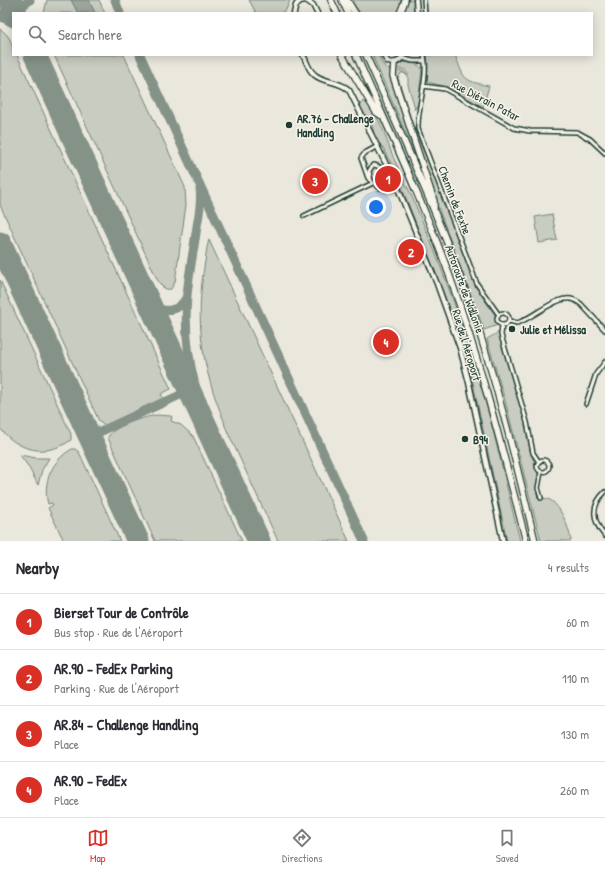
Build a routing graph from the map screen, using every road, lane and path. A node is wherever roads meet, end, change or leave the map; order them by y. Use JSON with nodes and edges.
{"nodes":[{"id":1,"x":331,"y":0,"type":"edge"},
{"id":2,"x":342,"y":0,"type":"edge"},
{"id":3,"x":347,"y":0,"type":"edge"},
{"id":4,"x":405,"y":0,"type":"edge"},
{"id":5,"x":416,"y":0,"type":"edge"},
{"id":6,"x":424,"y":0,"type":"edge"},
{"id":7,"x":300,"y":1,"type":"edge"},
{"id":8,"x":294,"y":12,"type":"edge"},
{"id":9,"x":316,"y":12,"type":"edge"},
{"id":10,"x":337,"y":12,"type":"edge"},
{"id":11,"x":348,"y":12,"type":"edge"},
{"id":12,"x":355,"y":12,"type":"edge"},
{"id":13,"x":400,"y":12,"type":"edge"},
{"id":14,"x":417,"y":12,"type":"edge"},
{"id":15,"x":425,"y":12,"type":"edge"},
{"id":16,"x":304,"y":56,"type":"edge"},
{"id":17,"x":343,"y":56,"type":"edge"},
{"id":18,"x":356,"y":56,"type":"edge"},
{"id":19,"x":366,"y":56,"type":"edge"},
{"id":20,"x":384,"y":56,"type":"edge"},
{"id":21,"x":424,"y":56,"type":"edge"},
{"id":22,"x":402,"y":57,"type":"edge"},
{"id":23,"x":425,"y":61,"type":"junction"},
{"id":24,"x":394,"y":63,"type":"junction"},
{"id":25,"x":423,"y":86,"type":"junction"},
{"id":26,"x":382,"y":116,"type":"junction"},
{"id":27,"x":378,"y":146,"type":"junction"},
{"id":28,"x":605,"y":153,"type":"edge"},
{"id":29,"x":372,"y":182,"type":"junction"},
{"id":30,"x":434,"y":211,"type":"junction"},
{"id":31,"x":304,"y":216,"type":"dead end"},
{"id":32,"x":499,"y":315,"type":"junction"},
{"id":33,"x":509,"y":321,"type":"junction"},
{"id":34,"x":502,"y":325,"type":"junction"},
{"id":35,"x":605,"y":330,"type":"edge"},
{"id":36,"x":605,"y":362,"type":"edge"},
{"id":37,"x":586,"y":404,"type":"dead end"},
{"id":38,"x":539,"y":462,"type":"junction"},
{"id":39,"x":541,"y":472,"type":"junction"},
{"id":40,"x":605,"y":492,"type":"edge"},
{"id":41,"x":541,"y":498,"type":"dead end"},
{"id":42,"x":605,"y":536,"type":"edge"},
{"id":43,"x":503,"y":541,"type":"edge"},
{"id":44,"x":526,"y":541,"type":"edge"},
{"id":45,"x":535,"y":541,"type":"edge"}],
"edges":[{"from":1,"to":10,"type":"highway"},
{"from":2,"to":11,"type":"highway"},
{"from":3,"to":12,"type":"highway"},
{"from":4,"to":13,"type":"highway"},
{"from":5,"to":14,"type":"street"},
{"from":6,"to":15,"type":"street"},
{"from":7,"to":8,"type":"street"},
{"from":7,"to":9,"type":"street"},
{"from":16,"to":27,"type":"street","name":"Rue de l'Aéroport"},
{"from":17,"to":26,"type":"highway"},
{"from":18,"to":26,"type":"highway","name":"Autoroute de Wallonie"},
{"from":19,"to":30,"type":"highway","name":"Autoroute de Wallonie"},
{"from":20,"to":24,"type":"street"},
{"from":21,"to":23,"type":"street","name":"Chemin de Fexhe"},
{"from":22,"to":23,"type":"street"},
{"from":22,"to":24,"type":"street"},
{"from":23,"to":25,"type":"street","name":"Chemin de Fexhe"},
{"from":24,"to":30,"type":"highway"},
{"from":25,"to":28,"type":"street","name":"Rue Diérain Patar"},
{"from":25,"to":32,"type":"street","name":"Chemin de Fexhe"},
{"from":26,"to":44,"type":"highway","name":"Autoroute de Wallonie"},
{"from":27,"to":29,"type":"street"},
{"from":27,"to":43,"type":"street","name":"Rue de l'Aéroport"},
{"from":29,"to":29,"type":"street"},
{"from":29,"to":31,"type":"street"},
{"from":30,"to":45,"type":"highway","name":"Autoroute de Wallonie"},
{"from":32,"to":33,"type":"street","name":"Chemin de Fexhe"},
{"from":32,"to":34,"type":"street","name":"Chemin de Fexhe"},
{"from":33,"to":34,"type":"street"},
{"from":33,"to":35,"type":"street"},
{"from":34,"to":38,"type":"street","name":"Chemin de Fexhe"},
{"from":36,"to":37,"type":"street"},
{"from":38,"to":39,"type":"street","name":"Chemin de Fexhe"},
{"from":38,"to":39,"type":"street","name":"Chemin de Fexhe"},
{"from":39,"to":41,"type":"street","name":"Chemin de Fexhe"},
{"from":40,"to":42,"type":"street"}]}
